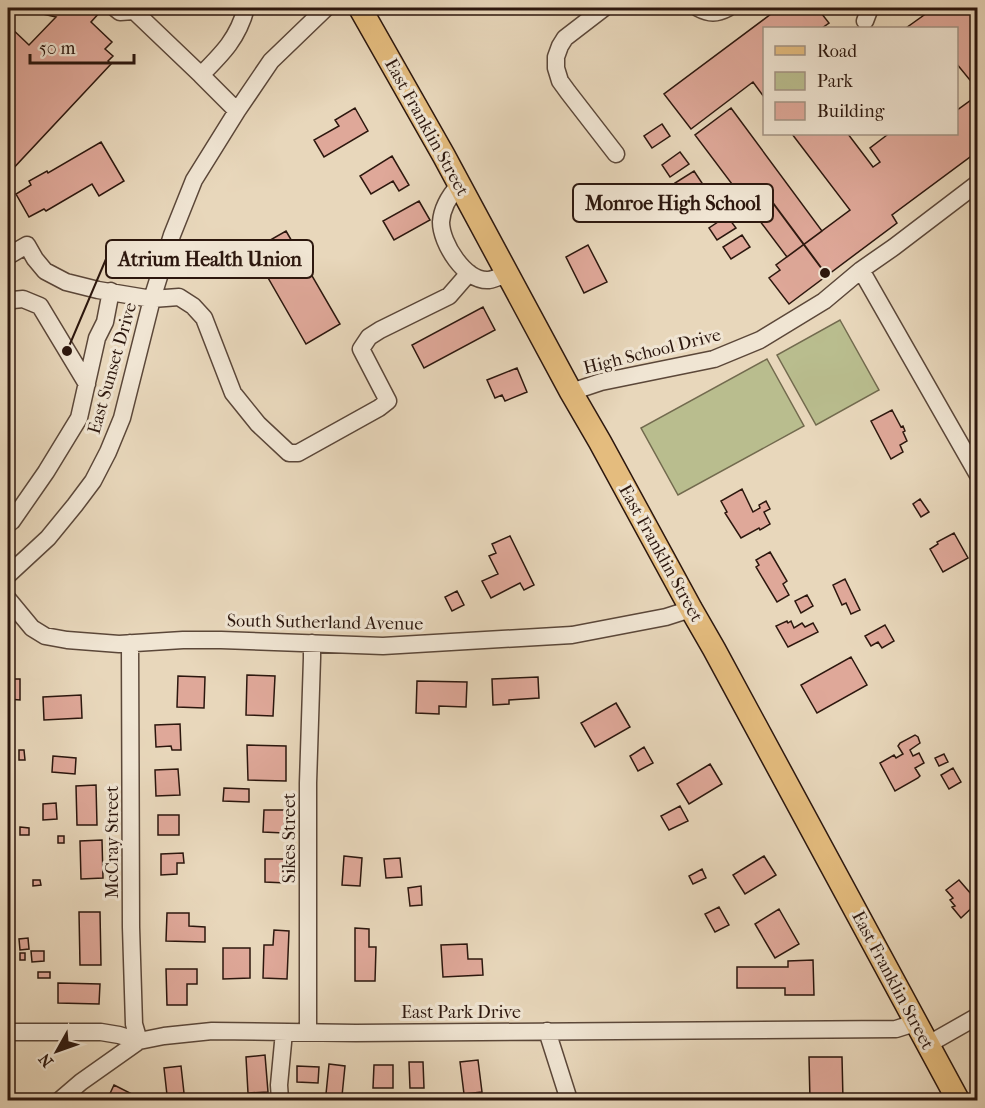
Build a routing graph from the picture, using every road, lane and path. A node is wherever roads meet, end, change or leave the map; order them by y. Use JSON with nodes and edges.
{"nodes":[{"id":1,"x":115,"y":8,"type":"edge"},
{"id":2,"x":246,"y":8,"type":"edge"},
{"id":3,"x":326,"y":8,"type":"edge"},
{"id":4,"x":360,"y":8,"type":"edge"},
{"id":5,"x":604,"y":8,"type":"edge"},
{"id":6,"x":698,"y":8,"type":"edge"},
{"id":7,"x":728,"y":8,"type":"edge"},
{"id":8,"x":133,"y":9,"type":"edge"},
{"id":9,"x":201,"y":75,"type":"junction"},
{"id":10,"x":237,"y":111,"type":"junction"},
{"id":11,"x":616,"y":154,"type":"dead end"},
{"id":12,"x":978,"y":183,"type":"edge"},
{"id":13,"x":459,"y":185,"type":"junction"},
{"id":14,"x":8,"y":256,"type":"edge"},
{"id":15,"x":861,"y":270,"type":"junction"},
{"id":16,"x":469,"y":273,"type":"junction"},
{"id":17,"x":507,"y":274,"type":"junction"},
{"id":18,"x":104,"y":290,"type":"junction"},
{"id":19,"x":152,"y":299,"type":"junction"},
{"id":20,"x":8,"y":303,"type":"edge"},
{"id":21,"x":87,"y":384,"type":"junction"},
{"id":22,"x":570,"y":392,"type":"junction"},
{"id":23,"x":978,"y":475,"type":"edge"},
{"id":24,"x":8,"y":524,"type":"edge"},
{"id":25,"x":8,"y":575,"type":"edge"},
{"id":26,"x":8,"y":599,"type":"edge"},
{"id":27,"x":691,"y":609,"type":"junction"},
{"id":28,"x":130,"y":643,"type":"junction"},
{"id":29,"x":312,"y":644,"type":"junction"},
{"id":30,"x":978,"y":1016,"type":"edge"},
{"id":31,"x":915,"y":1023,"type":"junction"},
{"id":32,"x":547,"y":1031,"type":"junction"},
{"id":33,"x":8,"y":1032,"type":"edge"},
{"id":34,"x":284,"y":1032,"type":"junction"},
{"id":35,"x":308,"y":1032,"type":"junction"},
{"id":36,"x":139,"y":1041,"type":"junction"},
{"id":37,"x":927,"y":1045,"type":"junction"},
{"id":38,"x":60,"y":1101,"type":"edge"},
{"id":39,"x":280,"y":1101,"type":"edge"},
{"id":40,"x":569,"y":1101,"type":"edge"},
{"id":41,"x":957,"y":1101,"type":"edge"}],
"edges":[{"from":1,"to":8,"type":"street"},
{"from":2,"to":9,"type":"street"},
{"from":3,"to":10,"type":"street","name":"East Sunset Drive"},
{"from":4,"to":13,"type":"main road","name":"East Franklin Street"},
{"from":5,"to":11,"type":"street"},
{"from":6,"to":7,"type":"street"},
{"from":8,"to":9,"type":"street"},
{"from":9,"to":10,"type":"street"},
{"from":10,"to":19,"type":"street","name":"East Sunset Drive"},
{"from":12,"to":15,"type":"street","name":"High School Drive"},
{"from":13,"to":16,"type":"street"},
{"from":13,"to":17,"type":"main road","name":"East Franklin Street"},
{"from":14,"to":18,"type":"street"},
{"from":15,"to":22,"type":"street","name":"High School Drive"},
{"from":15,"to":23,"type":"street"},
{"from":16,"to":17,"type":"street"},
{"from":16,"to":19,"type":"street"},
{"from":17,"to":22,"type":"main road","name":"East Franklin Street"},
{"from":18,"to":19,"type":"street"},
{"from":18,"to":21,"type":"street"},
{"from":19,"to":25,"type":"street","name":"East Sunset Drive"},
{"from":20,"to":21,"type":"street"},
{"from":21,"to":24,"type":"street"},
{"from":22,"to":27,"type":"main road","name":"East Franklin Street"},
{"from":26,"to":28,"type":"street","name":"South Sutherland Avenue"},
{"from":27,"to":29,"type":"street","name":"South Sutherland Avenue"},
{"from":27,"to":31,"type":"main road","name":"East Franklin Street"},
{"from":28,"to":29,"type":"street","name":"South Sutherland Avenue"},
{"from":28,"to":36,"type":"street","name":"McCray Street"},
{"from":29,"to":35,"type":"street","name":"Sikes Street"},
{"from":30,"to":37,"type":"street"},
{"from":31,"to":32,"type":"street","name":"East Park Drive"},
{"from":31,"to":37,"type":"main road","name":"East Franklin Street"},
{"from":32,"to":35,"type":"street","name":"East Park Drive"},
{"from":32,"to":40,"type":"street"},
{"from":33,"to":36,"type":"street","name":"East Park Drive"},
{"from":34,"to":35,"type":"street","name":"East Park Drive"},
{"from":34,"to":36,"type":"street","name":"East Park Drive"},
{"from":34,"to":39,"type":"street"},
{"from":36,"to":38,"type":"street"},
{"from":37,"to":41,"type":"main road","name":"East Franklin Street"}]}
